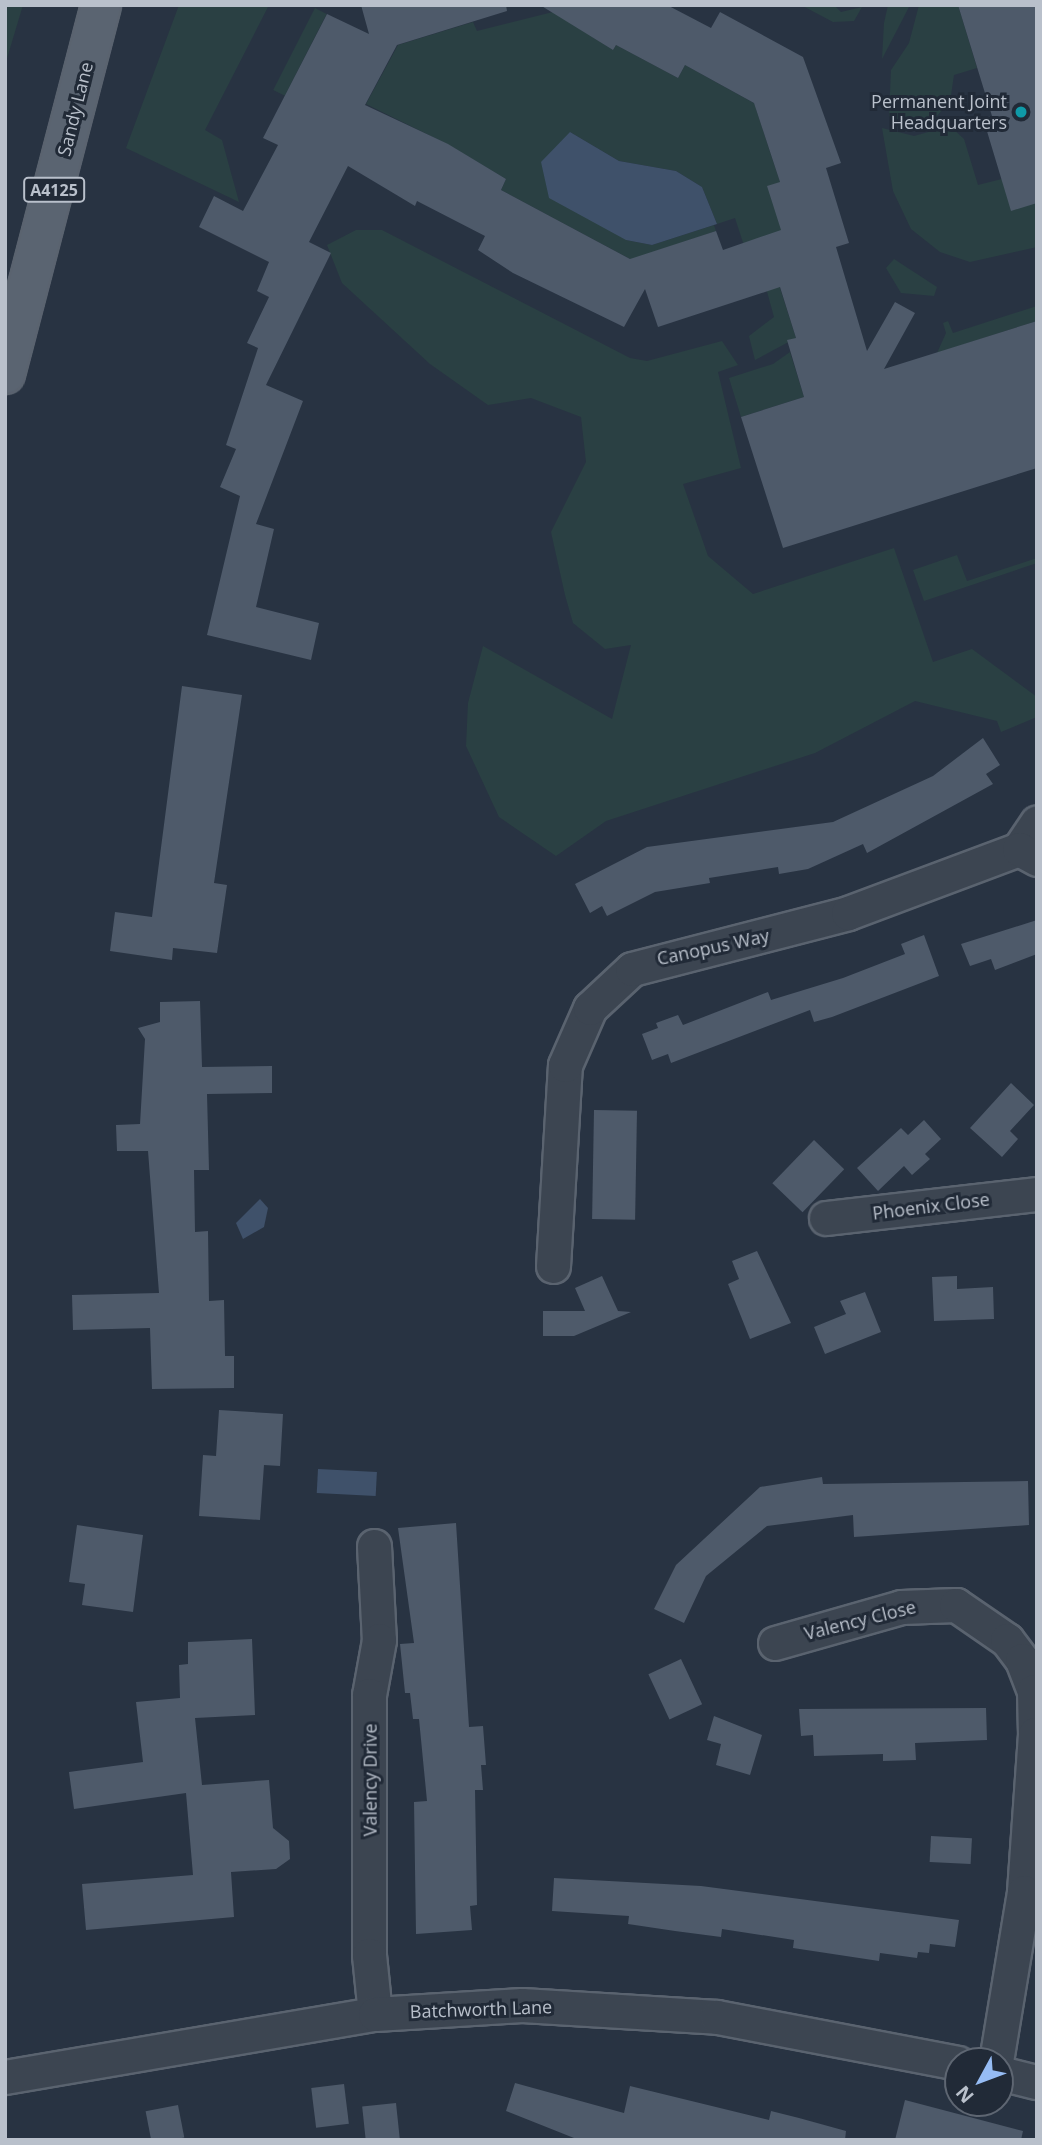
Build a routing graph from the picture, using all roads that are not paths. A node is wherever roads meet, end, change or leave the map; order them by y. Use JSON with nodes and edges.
{"nodes":[{"id":1,"x":101,"y":5,"type":"edge"},
{"id":2,"x":5,"y":374,"type":"edge"},
{"id":3,"x":1031,"y":843,"type":"edge"},
{"id":4,"x":1037,"y":1194,"type":"edge"},
{"id":5,"x":826,"y":1218,"type":"dead end"},
{"id":6,"x":553,"y":1266,"type":"dead end"},
{"id":7,"x":374,"y":1546,"type":"dead end"},
{"id":8,"x":775,"y":1643,"type":"dead end"},
{"id":9,"x":375,"y":2014,"type":"junction"},
{"id":10,"x":998,"y":2047,"type":"edge"},
{"id":11,"x":944,"y":2060,"type":"edge"},
{"id":12,"x":1014,"y":2076,"type":"edge"},
{"id":13,"x":5,"y":2077,"type":"edge"},
{"id":14,"x":1037,"y":2082,"type":"edge"}],
"edges":[{"from":1,"to":2,"type":"main road","name":"Sandy Lane","number":"A4125"},
{"from":3,"to":6,"type":"street","name":"Canopus Way"},
{"from":4,"to":5,"type":"street","name":"Phoenix Close"},
{"from":7,"to":9,"type":"street","name":"Valency Drive"},
{"from":8,"to":10,"type":"street","name":"Valency Close"},
{"from":9,"to":11,"type":"street","name":"Batchworth Lane"},
{"from":9,"to":13,"type":"street","name":"Batchworth Lane"},
{"from":12,"to":14,"type":"street"}]}
